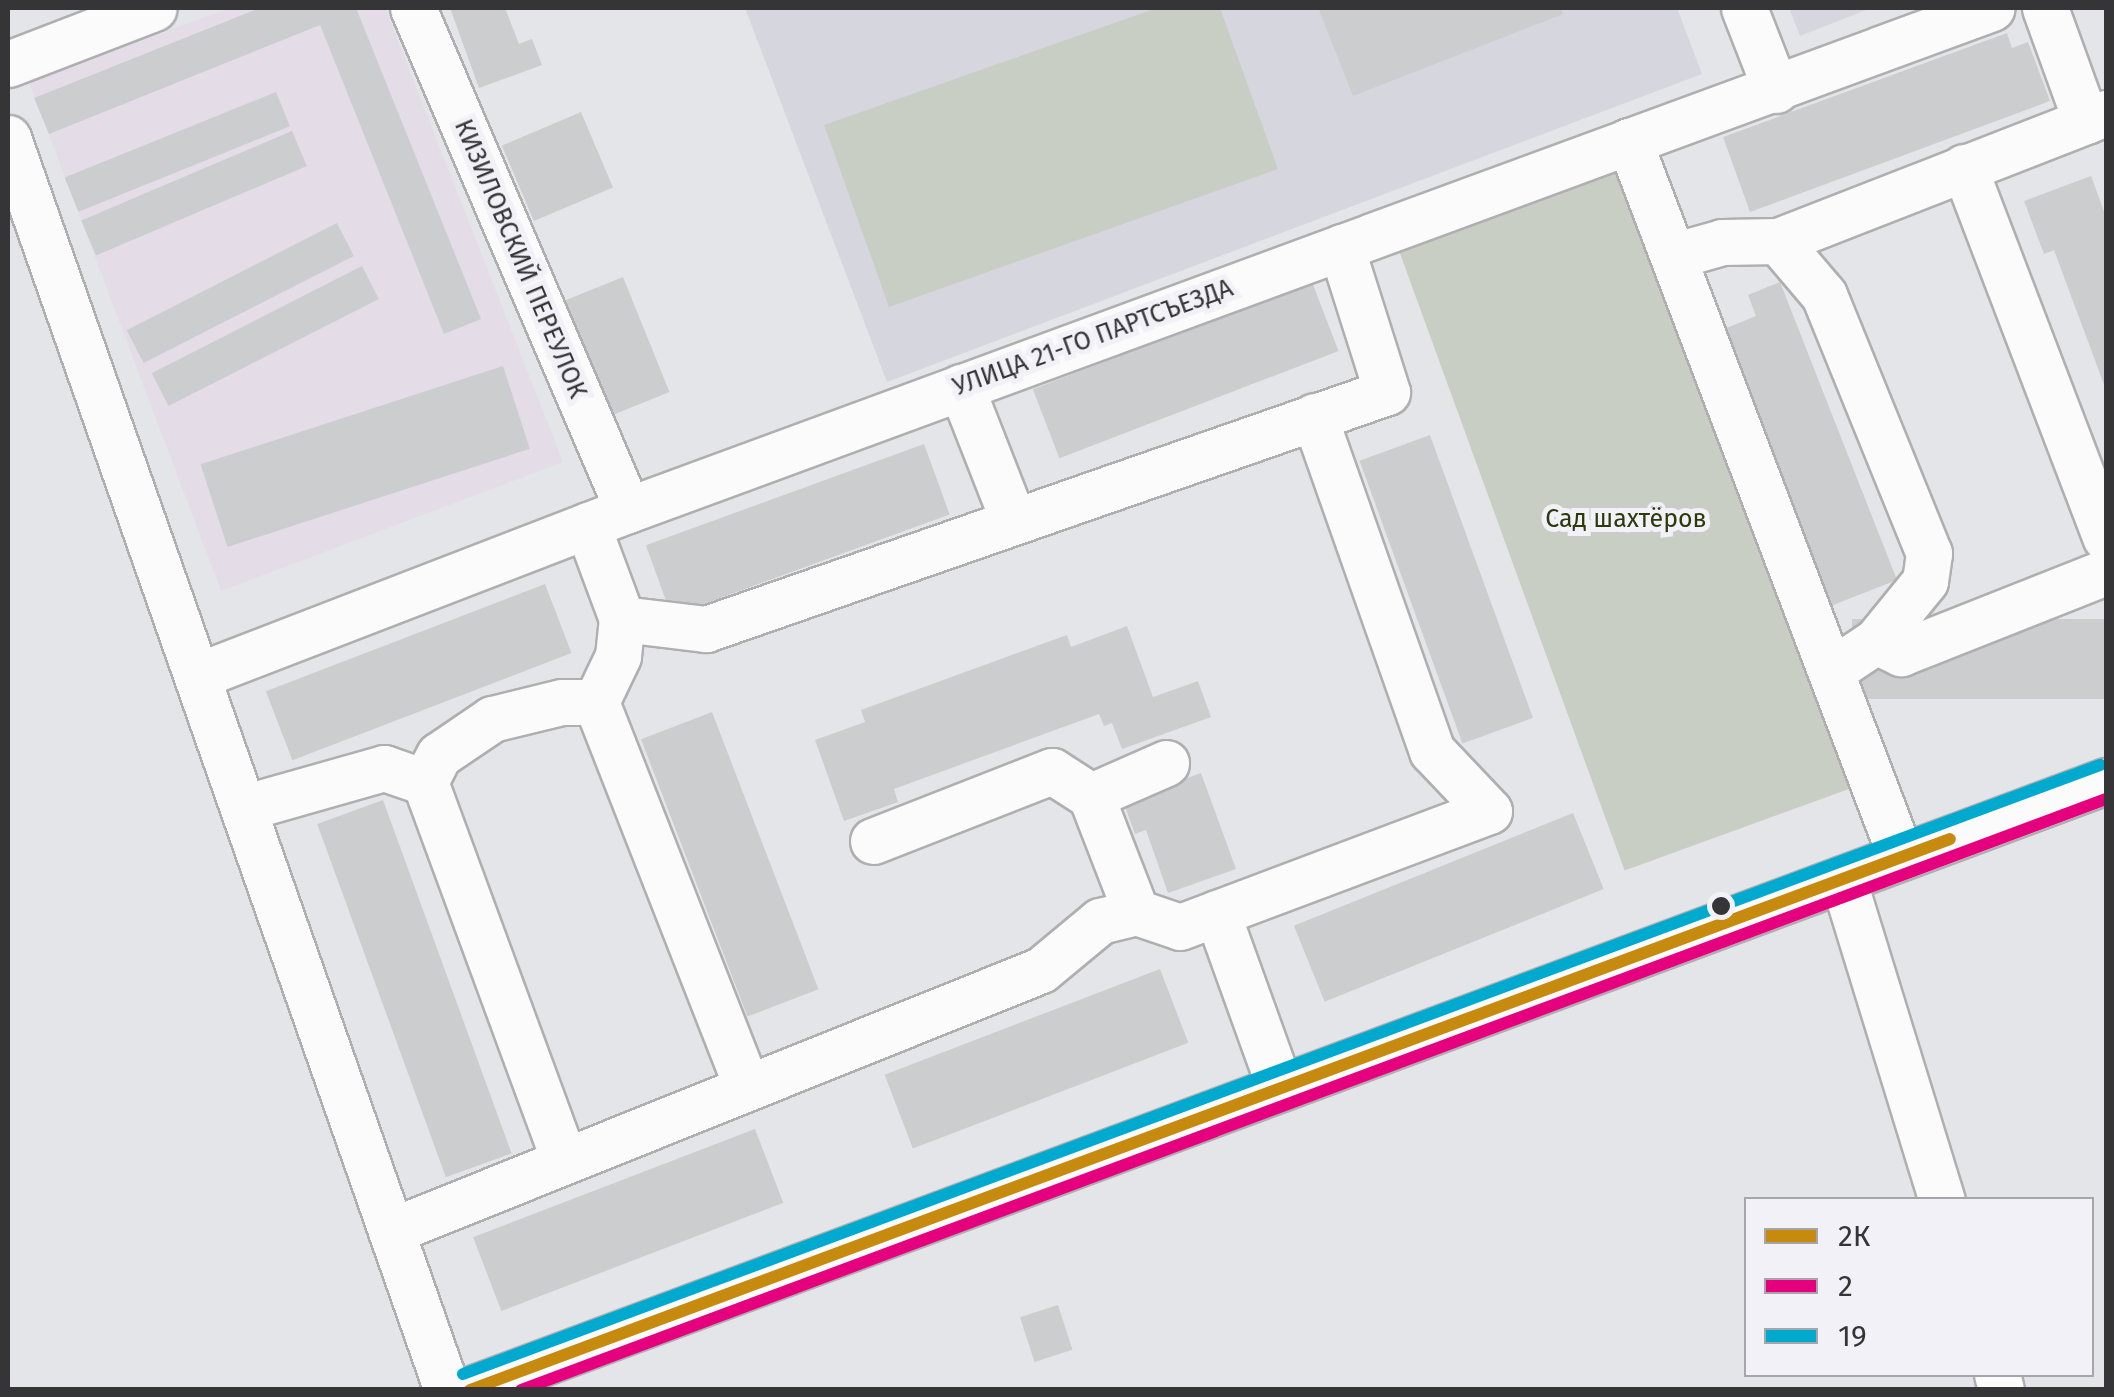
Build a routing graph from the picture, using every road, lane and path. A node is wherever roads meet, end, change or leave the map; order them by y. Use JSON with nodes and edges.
{"nodes":[{"id":1,"x":154,"y":8,"type":"edge"},
{"id":2,"x":413,"y":8,"type":"edge"},
{"id":3,"x":1744,"y":8,"type":"edge"},
{"id":4,"x":1992,"y":8,"type":"edge"},
{"id":5,"x":2044,"y":8,"type":"edge"},
{"id":6,"x":8,"y":64,"type":"edge"},
{"id":7,"x":1776,"y":90,"type":"junction"},
{"id":8,"x":2096,"y":117,"type":"edge"},
{"id":9,"x":8,"y":138,"type":"edge"},
{"id":10,"x":1630,"y":141,"type":"junction"},
{"id":11,"x":1964,"y":166,"type":"junction"},
{"id":12,"x":1778,"y":242,"type":"junction"},
{"id":13,"x":1341,"y":247,"type":"junction"},
{"id":14,"x":1673,"y":256,"type":"junction"},
{"id":15,"x":962,"y":387,"type":"junction"},
{"id":16,"x":1314,"y":416,"type":"junction"},
{"id":17,"x":607,"y":518,"type":"junction"},
{"id":18,"x":1013,"y":520,"type":"junction"},
{"id":19,"x":2106,"y":538,"type":"edge"},
{"id":20,"x":2106,"y":572,"type":"edge"},
{"id":21,"x":622,"y":619,"type":"junction"},
{"id":22,"x":1876,"y":641,"type":"junction"},
{"id":23,"x":1830,"y":671,"type":"junction"},
{"id":24,"x":197,"y":676,"type":"junction"},
{"id":25,"x":596,"y":702,"type":"junction"},
{"id":26,"x":1166,"y":764,"type":"dead end"},
{"id":27,"x":2106,"y":780,"type":"edge"},
{"id":28,"x":424,"y":782,"type":"junction"},
{"id":29,"x":1090,"y":796,"type":"junction"},
{"id":30,"x":243,"y":808,"type":"junction"},
{"id":31,"x":873,"y":841,"type":"dead end"},
{"id":32,"x":1901,"y":857,"type":"junction"},
{"id":33,"x":1843,"y":879,"type":"junction"},
{"id":34,"x":1136,"y":912,"type":"junction"},
{"id":35,"x":1217,"y":913,"type":"junction"},
{"id":36,"x":746,"y":1085,"type":"junction"},
{"id":37,"x":1280,"y":1088,"type":"junction"},
{"id":38,"x":563,"y":1157,"type":"junction"},
{"id":39,"x":1941,"y":1197,"type":"edge"},
{"id":40,"x":392,"y":1231,"type":"junction"},
{"id":41,"x":446,"y":1390,"type":"edge"},
{"id":42,"x":469,"y":1390,"type":"edge"}],
"edges":[{"from":1,"to":6,"type":"street"},
{"from":2,"to":17,"type":"street","name":"КИЗИЛОВСКИЙ ПЕРЕУЛОК"},
{"from":3,"to":7,"type":"street"},
{"from":4,"to":7,"type":"street","name":"УЛИЦА 21-ГО ПАРТСЪЕЗДА"},
{"from":5,"to":8,"type":"street"},
{"from":7,"to":10,"type":"street","name":"УЛИЦА 21-ГО ПАРТСЪЕЗДА"},
{"from":8,"to":11,"type":"street"},
{"from":9,"to":24,"type":"street"},
{"from":10,"to":13,"type":"street","name":"УЛИЦА 21-ГО ПАРТСЪЕЗДА"},
{"from":10,"to":14,"type":"street"},
{"from":11,"to":12,"type":"street"},
{"from":11,"to":19,"type":"street"},
{"from":12,"to":14,"type":"street"},
{"from":12,"to":22,"type":"street"},
{"from":13,"to":15,"type":"street","name":"УЛИЦА 21-ГО ПАРТСЪЕЗДА"},
{"from":13,"to":16,"type":"street"},
{"from":14,"to":23,"type":"street"},
{"from":15,"to":17,"type":"street","name":"УЛИЦА 21-ГО ПАРТСЪЕЗДА"},
{"from":15,"to":18,"type":"street"},
{"from":16,"to":18,"type":"street"},
{"from":16,"to":35,"type":"street"},
{"from":17,"to":21,"type":"street","name":"КИЗИЛОВСКИЙ ПЕРЕУЛОК"},
{"from":17,"to":24,"type":"street","name":"УЛИЦА 21-ГО ПАРТСЪЕЗДА"},
{"from":18,"to":21,"type":"street"},
{"from":20,"to":22,"type":"street"},
{"from":21,"to":25,"type":"street"},
{"from":22,"to":23,"type":"street"},
{"from":23,"to":32,"type":"street"},
{"from":24,"to":30,"type":"street"},
{"from":25,"to":28,"type":"street"},
{"from":25,"to":36,"type":"street"},
{"from":26,"to":29,"type":"street"},
{"from":27,"to":32,"type":"street"},
{"from":28,"to":30,"type":"street"},
{"from":28,"to":38,"type":"street"},
{"from":29,"to":31,"type":"street"},
{"from":29,"to":34,"type":"street"},
{"from":30,"to":40,"type":"street"},
{"from":32,"to":33,"type":"street"},
{"from":33,"to":37,"type":"street"},
{"from":33,"to":39,"type":"street"},
{"from":34,"to":35,"type":"street"},
{"from":34,"to":36,"type":"street"},
{"from":35,"to":37,"type":"street"},
{"from":36,"to":38,"type":"street"},
{"from":37,"to":42,"type":"street"},
{"from":38,"to":40,"type":"street"},
{"from":40,"to":41,"type":"street"}]}
